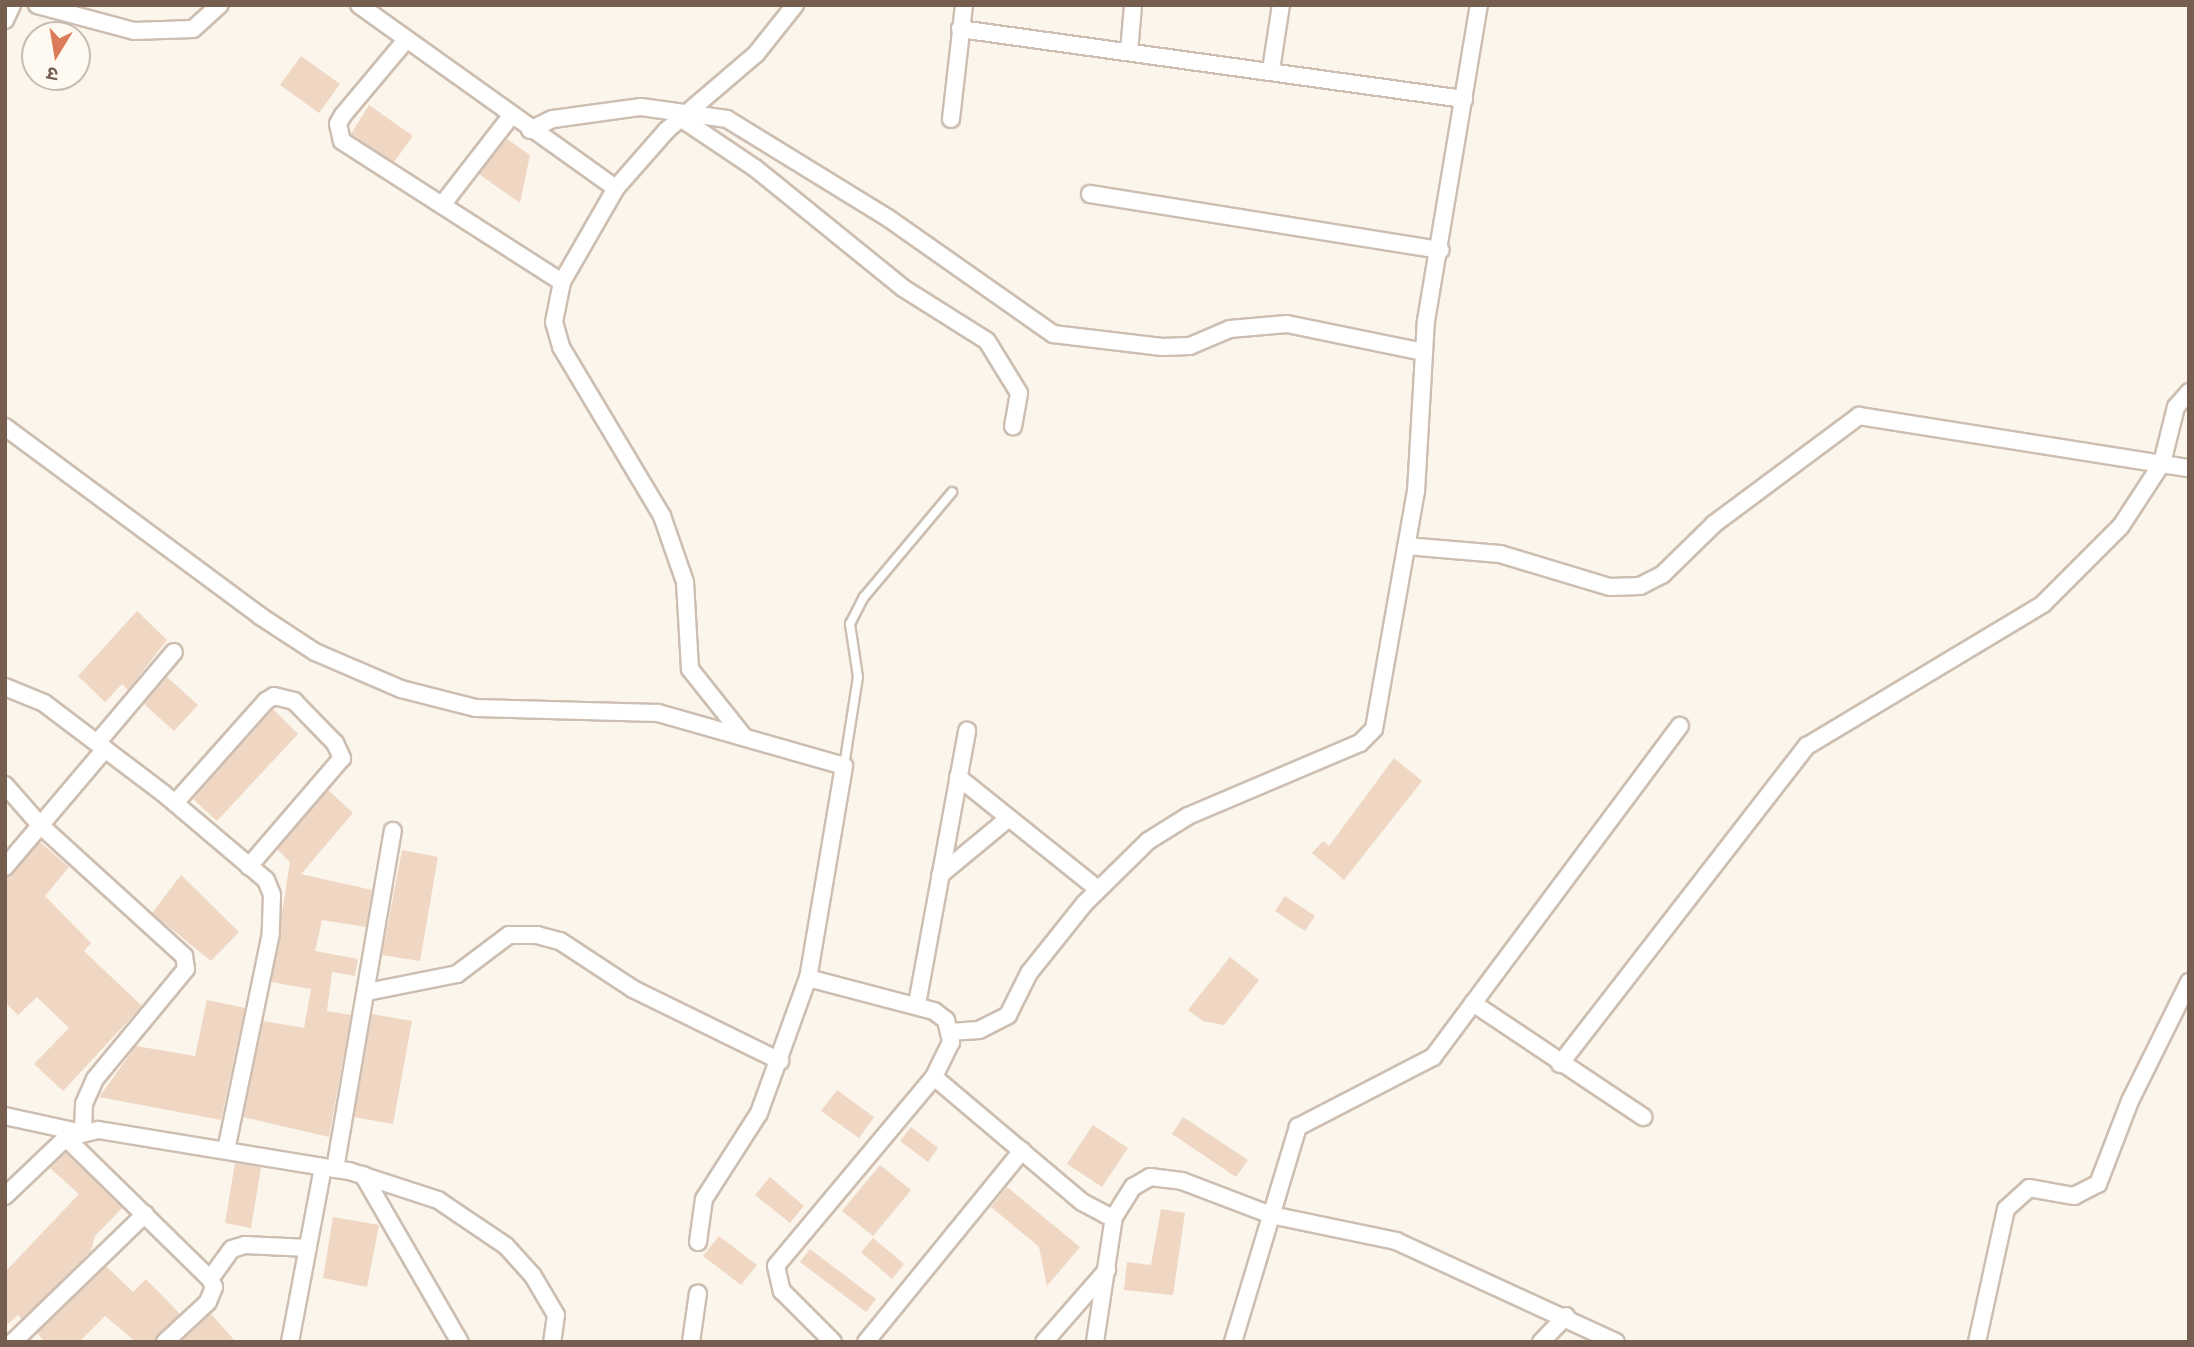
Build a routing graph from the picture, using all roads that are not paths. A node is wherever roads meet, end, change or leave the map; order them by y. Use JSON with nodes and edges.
{"nodes":[{"id":1,"x":12,"y":5,"type":"edge"},
{"id":2,"x":37,"y":5,"type":"edge"},
{"id":3,"x":220,"y":5,"type":"edge"},
{"id":4,"x":359,"y":5,"type":"edge"},
{"id":5,"x":795,"y":5,"type":"edge"},
{"id":6,"x":964,"y":5,"type":"edge"},
{"id":7,"x":1133,"y":5,"type":"edge"},
{"id":8,"x":1281,"y":5,"type":"edge"},
{"id":9,"x":1479,"y":5,"type":"edge"},
{"id":10,"x":5,"y":20,"type":"edge"},
{"id":11,"x":960,"y":29,"type":"junction"},
{"id":12,"x":406,"y":40,"type":"junction"},
{"id":13,"x":1129,"y":52,"type":"junction"},
{"id":14,"x":1271,"y":70,"type":"junction"},
{"id":15,"x":1464,"y":99,"type":"junction"},
{"id":16,"x":687,"y":115,"type":"junction"},
{"id":17,"x":511,"y":116,"type":"junction"},
{"id":18,"x":951,"y":119,"type":"dead end"},
{"id":19,"x":530,"y":130,"type":"junction"},
{"id":20,"x":616,"y":188,"type":"junction"},
{"id":21,"x":1090,"y":194,"type":"dead end"},
{"id":22,"x":442,"y":205,"type":"junction"},
{"id":23,"x":1441,"y":250,"type":"junction"},
{"id":24,"x":562,"y":282,"type":"junction"},
{"id":25,"x":1424,"y":352,"type":"junction"},
{"id":26,"x":2189,"y":392,"type":"edge"},
{"id":27,"x":1013,"y":426,"type":"dead end"},
{"id":28,"x":5,"y":427,"type":"edge"},
{"id":29,"x":2162,"y":463,"type":"junction"},
{"id":30,"x":2189,"y":468,"type":"edge"},
{"id":31,"x":952,"y":492,"type":"dead end"},
{"id":32,"x":1406,"y":546,"type":"junction"},
{"id":33,"x":174,"y":652,"type":"dead end"},
{"id":34,"x":5,"y":687,"type":"edge"},
{"id":35,"x":1680,"y":726,"type":"dead end"},
{"id":36,"x":967,"y":731,"type":"dead end"},
{"id":37,"x":746,"y":738,"type":"junction"},
{"id":38,"x":101,"y":746,"type":"junction"},
{"id":39,"x":844,"y":766,"type":"junction"},
{"id":40,"x":958,"y":777,"type":"junction"},
{"id":41,"x":5,"y":785,"type":"edge"},
{"id":42,"x":175,"y":803,"type":"junction"},
{"id":43,"x":1009,"y":818,"type":"junction"},
{"id":44,"x":40,"y":825,"type":"junction"},
{"id":45,"x":393,"y":831,"type":"dead end"},
{"id":46,"x":249,"y":866,"type":"junction"},
{"id":47,"x":5,"y":867,"type":"edge"},
{"id":48,"x":940,"y":875,"type":"junction"},
{"id":49,"x":1098,"y":889,"type":"junction"},
{"id":50,"x":808,"y":978,"type":"junction"},
{"id":51,"x":2189,"y":982,"type":"edge"},
{"id":52,"x":367,"y":992,"type":"junction"},
{"id":53,"x":1473,"y":1003,"type":"junction"},
{"id":54,"x":917,"y":1004,"type":"junction"},
{"id":55,"x":950,"y":1031,"type":"junction"},
{"id":56,"x":780,"y":1061,"type":"junction"},
{"id":57,"x":1560,"y":1064,"type":"junction"},
{"id":58,"x":934,"y":1077,"type":"junction"},
{"id":59,"x":5,"y":1116,"type":"edge"},
{"id":60,"x":1643,"y":1117,"type":"dead end"},
{"id":61,"x":83,"y":1133,"type":"junction"},
{"id":62,"x":66,"y":1138,"type":"junction"},
{"id":63,"x":226,"y":1150,"type":"junction"},
{"id":64,"x":1021,"y":1151,"type":"junction"},
{"id":65,"x":329,"y":1168,"type":"junction"},
{"id":66,"x":363,"y":1175,"type":"junction"},
{"id":67,"x":5,"y":1196,"type":"edge"},
{"id":68,"x":145,"y":1214,"type":"junction"},
{"id":69,"x":1271,"y":1215,"type":"junction"},
{"id":70,"x":1114,"y":1217,"type":"junction"},
{"id":71,"x":698,"y":1242,"type":"dead end"},
{"id":72,"x":308,"y":1248,"type":"junction"},
{"id":73,"x":1109,"y":1268,"type":"junction"},
{"id":74,"x":210,"y":1279,"type":"junction"},
{"id":75,"x":698,"y":1293,"type":"dead end"},
{"id":76,"x":1566,"y":1316,"type":"junction"},
{"id":77,"x":828,"y":1340,"type":"edge"},
{"id":78,"x":13,"y":1342,"type":"edge"},
{"id":79,"x":165,"y":1342,"type":"edge"},
{"id":80,"x":290,"y":1342,"type":"edge"},
{"id":81,"x":460,"y":1342,"type":"edge"},
{"id":82,"x":552,"y":1342,"type":"edge"},
{"id":83,"x":691,"y":1342,"type":"edge"},
{"id":84,"x":866,"y":1342,"type":"edge"},
{"id":85,"x":1044,"y":1342,"type":"edge"},
{"id":86,"x":1095,"y":1342,"type":"edge"},
{"id":87,"x":1233,"y":1342,"type":"edge"},
{"id":88,"x":1541,"y":1342,"type":"edge"},
{"id":89,"x":1616,"y":1342,"type":"edge"},
{"id":90,"x":1977,"y":1342,"type":"edge"}],
"edges":[{"from":1,"to":10,"type":"street"},
{"from":2,"to":3,"type":"street"},
{"from":4,"to":12,"type":"street"},
{"from":5,"to":16,"type":"street"},
{"from":6,"to":11,"type":"street"},
{"from":7,"to":13,"type":"street"},
{"from":8,"to":14,"type":"street"},
{"from":9,"to":15,"type":"street"},
{"from":11,"to":13,"type":"street"},
{"from":11,"to":18,"type":"street"},
{"from":12,"to":17,"type":"street"},
{"from":12,"to":22,"type":"street"},
{"from":13,"to":14,"type":"street"},
{"from":14,"to":15,"type":"street"},
{"from":15,"to":23,"type":"street"},
{"from":16,"to":19,"type":"street"},
{"from":16,"to":20,"type":"street"},
{"from":16,"to":25,"type":"street"},
{"from":16,"to":27,"type":"street"},
{"from":17,"to":19,"type":"street"},
{"from":17,"to":22,"type":"street"},
{"from":19,"to":20,"type":"street"},
{"from":20,"to":24,"type":"street"},
{"from":21,"to":23,"type":"street"},
{"from":22,"to":24,"type":"street"},
{"from":23,"to":25,"type":"street"},
{"from":24,"to":37,"type":"street"},
{"from":25,"to":32,"type":"street"},
{"from":26,"to":29,"type":"street"},
{"from":28,"to":37,"type":"street"},
{"from":29,"to":30,"type":"street"},
{"from":29,"to":32,"type":"street"},
{"from":29,"to":57,"type":"street"},
{"from":31,"to":39,"type":"lane"},
{"from":32,"to":49,"type":"street"},
{"from":33,"to":38,"type":"street"},
{"from":34,"to":38,"type":"street"},
{"from":35,"to":53,"type":"street"},
{"from":36,"to":40,"type":"street"},
{"from":37,"to":39,"type":"street"},
{"from":38,"to":42,"type":"street"},
{"from":38,"to":44,"type":"street"},
{"from":39,"to":50,"type":"street"},
{"from":40,"to":43,"type":"street"},
{"from":40,"to":48,"type":"street"},
{"from":41,"to":44,"type":"street"},
{"from":42,"to":46,"type":"street"},
{"from":42,"to":46,"type":"street"},
{"from":43,"to":48,"type":"street"},
{"from":43,"to":49,"type":"street"},
{"from":44,"to":47,"type":"street"},
{"from":44,"to":61,"type":"street"},
{"from":45,"to":52,"type":"street"},
{"from":46,"to":63,"type":"street"},
{"from":48,"to":54,"type":"street"},
{"from":49,"to":55,"type":"street"},
{"from":50,"to":54,"type":"street"},
{"from":50,"to":56,"type":"street"},
{"from":51,"to":90,"type":"street"},
{"from":52,"to":56,"type":"street"},
{"from":52,"to":65,"type":"street"},
{"from":53,"to":57,"type":"street"},
{"from":53,"to":69,"type":"street"},
{"from":54,"to":55,"type":"street"},
{"from":55,"to":58,"type":"street"},
{"from":56,"to":71,"type":"street"},
{"from":57,"to":60,"type":"street"},
{"from":58,"to":64,"type":"street"},
{"from":58,"to":77,"type":"street"},
{"from":59,"to":61,"type":"street"},
{"from":61,"to":62,"type":"street"},
{"from":61,"to":63,"type":"street"},
{"from":62,"to":67,"type":"street"},
{"from":62,"to":68,"type":"street"},
{"from":63,"to":65,"type":"street"},
{"from":64,"to":70,"type":"street"},
{"from":64,"to":84,"type":"street"},
{"from":65,"to":66,"type":"street"},
{"from":65,"to":72,"type":"street"},
{"from":66,"to":81,"type":"street"},
{"from":66,"to":82,"type":"street"},
{"from":68,"to":74,"type":"street"},
{"from":68,"to":78,"type":"street"},
{"from":69,"to":70,"type":"street"},
{"from":69,"to":76,"type":"street"},
{"from":69,"to":87,"type":"street"},
{"from":70,"to":73,"type":"street"},
{"from":72,"to":74,"type":"street"},
{"from":72,"to":80,"type":"street"},
{"from":73,"to":85,"type":"street"},
{"from":73,"to":86,"type":"street"},
{"from":74,"to":79,"type":"street"},
{"from":75,"to":83,"type":"street"},
{"from":76,"to":88,"type":"street"},
{"from":76,"to":89,"type":"street"}]}
